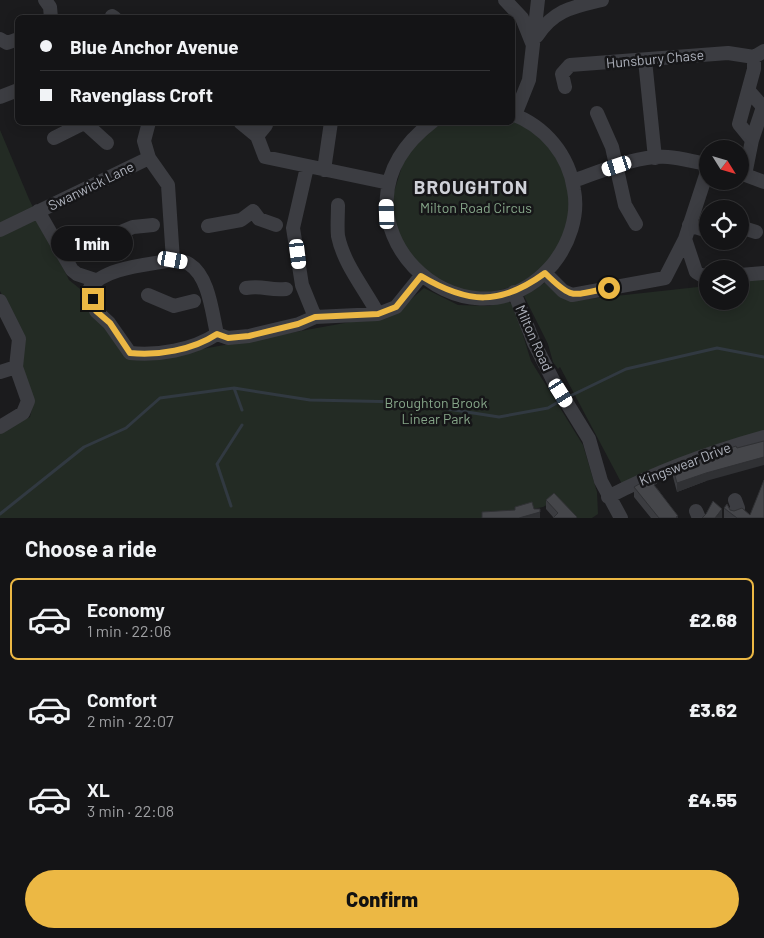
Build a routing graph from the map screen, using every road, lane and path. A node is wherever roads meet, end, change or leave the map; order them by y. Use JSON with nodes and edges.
{"nodes":[{"id":1,"x":45,"y":0,"type":"edge"},
{"id":2,"x":505,"y":0,"type":"edge"},
{"id":3,"x":538,"y":0,"type":"edge"},
{"id":4,"x":602,"y":0,"type":"edge"},
{"id":5,"x":51,"y":15,"type":"edge"},
{"id":6,"x":0,"y":39,"type":"edge"},
{"id":7,"x":15,"y":41,"type":"edge"},
{"id":8,"x":532,"y":42,"type":"junction"},
{"id":9,"x":759,"y":54,"type":"edge"},
{"id":10,"x":645,"y":60,"type":"junction"},
{"id":11,"x":565,"y":87,"type":"dead end"},
{"id":12,"x":15,"y":92,"type":"edge"},
{"id":13,"x":0,"y":101,"type":"edge"},
{"id":14,"x":515,"y":113,"type":"edge"},
{"id":15,"x":597,"y":113,"type":"dead end"},
{"id":16,"x":515,"y":116,"type":"edge"},
{"id":17,"x":82,"y":125,"type":"edge"},
{"id":18,"x":88,"y":125,"type":"edge"},
{"id":19,"x":148,"y":125,"type":"edge"},
{"id":20,"x":244,"y":125,"type":"edge"},
{"id":21,"x":266,"y":125,"type":"dead end"},
{"id":22,"x":331,"y":125,"type":"edge"},
{"id":23,"x":428,"y":125,"type":"edge"},
{"id":24,"x":257,"y":136,"type":"junction"},
{"id":25,"x":54,"y":138,"type":"dead end"},
{"id":26,"x":107,"y":143,"type":"dead end"},
{"id":27,"x":749,"y":150,"type":"edge"},
{"id":28,"x":149,"y":158,"type":"junction"},
{"id":29,"x":655,"y":158,"type":"junction"},
{"id":30,"x":699,"y":162,"type":"edge"},
{"id":31,"x":617,"y":166,"type":"junction"},
{"id":32,"x":307,"y":167,"type":"junction"},
{"id":33,"x":324,"y":170,"type":"junction"},
{"id":34,"x":749,"y":177,"type":"edge"},
{"id":35,"x":573,"y":181,"type":"junction"},
{"id":36,"x":764,"y":182,"type":"edge"},
{"id":37,"x":389,"y":183,"type":"junction"},
{"id":38,"x":701,"y":190,"type":"edge"},
{"id":39,"x":338,"y":205,"type":"dead end"},
{"id":40,"x":38,"y":211,"type":"junction"},
{"id":41,"x":163,"y":223,"type":"junction"},
{"id":42,"x":636,"y":224,"type":"dead end"},
{"id":43,"x":690,"y":225,"type":"junction"},
{"id":44,"x":208,"y":226,"type":"dead end"},
{"id":45,"x":285,"y":226,"type":"junction"},
{"id":46,"x":699,"y":228,"type":"edge"},
{"id":47,"x":0,"y":230,"type":"edge"},
{"id":48,"x":749,"y":230,"type":"edge"},
{"id":49,"x":756,"y":232,"type":"dead end"},
{"id":50,"x":104,"y":239,"type":"dead end"},
{"id":51,"x":685,"y":239,"type":"junction"},
{"id":52,"x":173,"y":260,"type":"junction"},
{"id":53,"x":545,"y":273,"type":"junction"},
{"id":54,"x":764,"y":273,"type":"edge"},
{"id":55,"x":699,"y":274,"type":"edge"},
{"id":56,"x":749,"y":274,"type":"edge"},
{"id":57,"x":421,"y":276,"type":"junction"},
{"id":58,"x":95,"y":280,"type":"junction"},
{"id":59,"x":246,"y":288,"type":"dead end"},
{"id":60,"x":286,"y":289,"type":"dead end"},
{"id":61,"x":514,"y":292,"type":"junction"},
{"id":62,"x":148,"y":295,"type":"dead end"},
{"id":63,"x":201,"y":300,"type":"junction"},
{"id":64,"x":0,"y":301,"type":"edge"},
{"id":65,"x":378,"y":314,"type":"junction"},
{"id":66,"x":315,"y":317,"type":"junction"},
{"id":67,"x":217,"y":334,"type":"junction"},
{"id":68,"x":16,"y":367,"type":"junction"},
{"id":69,"x":0,"y":372,"type":"edge"},
{"id":70,"x":0,"y":427,"type":"edge"},
{"id":71,"x":764,"y":437,"type":"edge"},
{"id":72,"x":608,"y":496,"type":"junction"},
{"id":73,"x":617,"y":517,"type":"edge"}],
"edges":[{"from":1,"to":5,"type":"street"},
{"from":2,"to":8,"type":"street","name":"Milton Road"},
{"from":3,"to":8,"type":"street","name":"Milton Road"},
{"from":4,"to":8,"type":"street"},
{"from":6,"to":7,"type":"street"},
{"from":8,"to":14,"type":"street","name":"Milton Road"},
{"from":9,"to":10,"type":"street","name":"Hunsbury Chase"},
{"from":9,"to":27,"type":"street"},
{"from":10,"to":11,"type":"street","name":"Hunsbury Chase"},
{"from":10,"to":29,"type":"street"},
{"from":12,"to":13,"type":"street"},
{"from":15,"to":31,"type":"street"},
{"from":16,"to":35,"type":"street","name":"Milton Road"},
{"from":17,"to":25,"type":"street"},
{"from":18,"to":26,"type":"street"},
{"from":19,"to":28,"type":"street","name":"Swanwick Lane"},
{"from":20,"to":24,"type":"street"},
{"from":21,"to":24,"type":"street"},
{"from":22,"to":33,"type":"street"},
{"from":23,"to":37,"type":"street","name":"Milton Road"},
{"from":24,"to":32,"type":"street"},
{"from":28,"to":40,"type":"street","name":"Swanwick Lane"},
{"from":28,"to":41,"type":"street"},
{"from":29,"to":30,"type":"street"},
{"from":29,"to":31,"type":"street"},
{"from":31,"to":35,"type":"street"},
{"from":31,"to":42,"type":"street"},
{"from":32,"to":33,"type":"street"},
{"from":32,"to":45,"type":"street"},
{"from":33,"to":37,"type":"street"},
{"from":34,"to":36,"type":"street"},
{"from":35,"to":53,"type":"street","name":"Milton Road"},
{"from":37,"to":57,"type":"street","name":"Milton Road"},
{"from":38,"to":43,"type":"street"},
{"from":39,"to":65,"type":"street"},
{"from":40,"to":47,"type":"street","name":"Swanwick Lane"},
{"from":40,"to":58,"type":"street"},
{"from":41,"to":50,"type":"street"},
{"from":41,"to":52,"type":"street"},
{"from":43,"to":46,"type":"street"},
{"from":43,"to":51,"type":"street"},
{"from":44,"to":45,"type":"street"},
{"from":45,"to":66,"type":"street"},
{"from":48,"to":49,"type":"street"},
{"from":51,"to":53,"type":"street"},
{"from":51,"to":55,"type":"street"},
{"from":52,"to":58,"type":"street"},
{"from":52,"to":63,"type":"street"},
{"from":53,"to":61,"type":"street","name":"Milton Road"},
{"from":54,"to":56,"type":"street"},
{"from":57,"to":61,"type":"street","name":"Milton Road"},
{"from":57,"to":65,"type":"street"},
{"from":58,"to":67,"type":"street"},
{"from":59,"to":60,"type":"street"},
{"from":61,"to":72,"type":"street","name":"Milton Road"},
{"from":62,"to":63,"type":"street"},
{"from":63,"to":67,"type":"street"},
{"from":64,"to":68,"type":"street"},
{"from":65,"to":66,"type":"street"},
{"from":66,"to":67,"type":"street"},
{"from":68,"to":69,"type":"street"},
{"from":68,"to":70,"type":"street"},
{"from":71,"to":72,"type":"street","name":"Kingswear Drive"},
{"from":72,"to":73,"type":"street","name":"Milton Road"}]}
